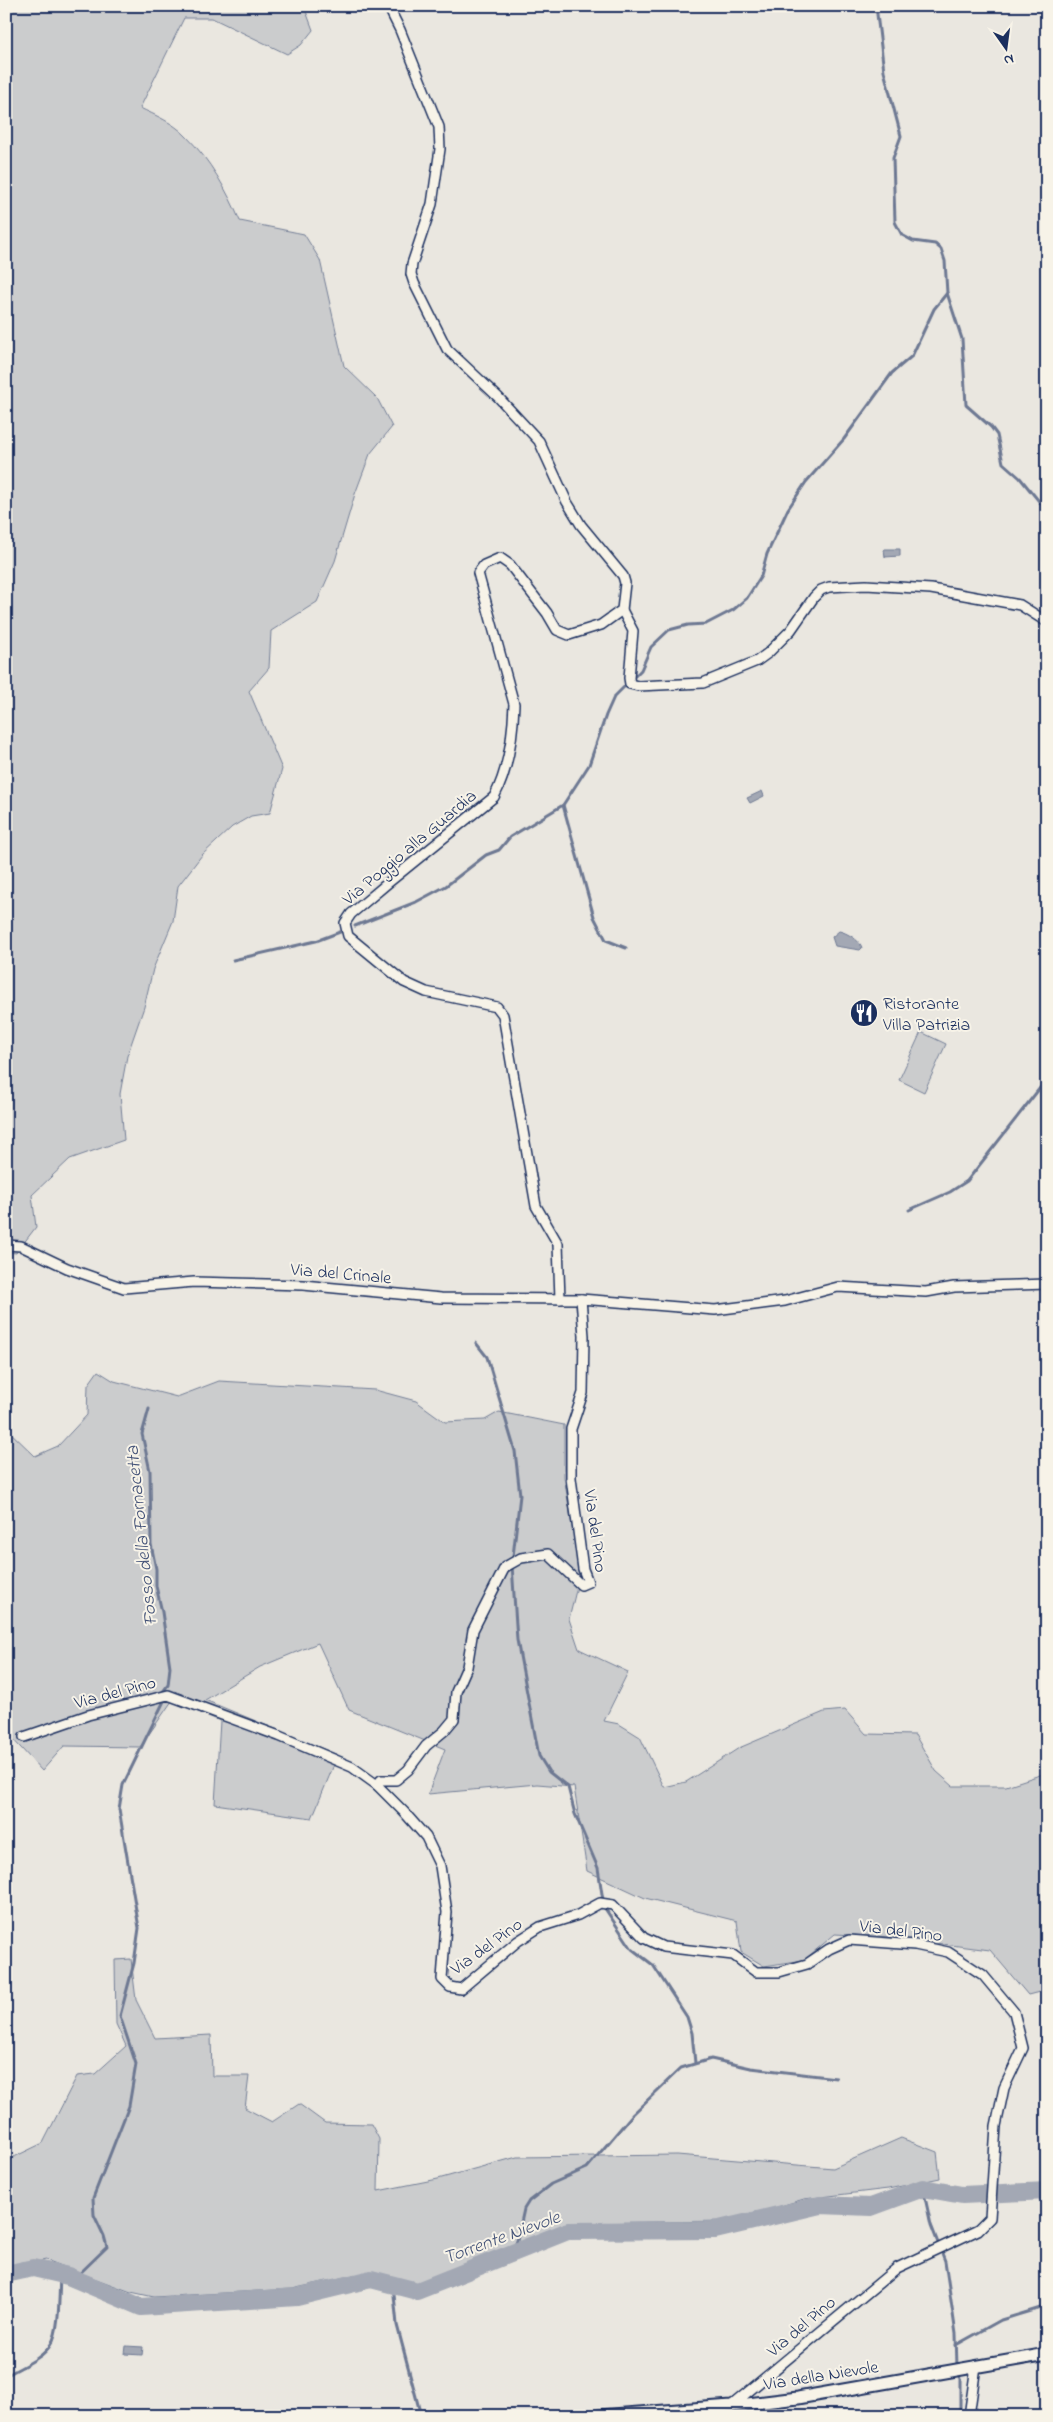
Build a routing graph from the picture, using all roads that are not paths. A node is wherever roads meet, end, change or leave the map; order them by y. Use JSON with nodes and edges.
{"nodes":[{"id":1,"x":388,"y":6,"type":"edge"},
{"id":2,"x":622,"y":610,"type":"junction"},
{"id":3,"x":1047,"y":622,"type":"edge"},
{"id":4,"x":6,"y":1245,"type":"edge"},
{"id":5,"x":1047,"y":1284,"type":"edge"},
{"id":6,"x":560,"y":1299,"type":"junction"},
{"id":7,"x":581,"y":1299,"type":"junction"},
{"id":8,"x":24,"y":1737,"type":"dead end"},
{"id":9,"x":377,"y":1785,"type":"junction"},
{"id":10,"x":1047,"y":2354,"type":"edge"},
{"id":11,"x":976,"y":2366,"type":"junction"},
{"id":12,"x":731,"y":2406,"type":"junction"},
{"id":13,"x":599,"y":2416,"type":"edge"},
{"id":14,"x":969,"y":2416,"type":"edge"}],
"edges":[{"from":1,"to":2,"type":"street"},
{"from":2,"to":3,"type":"street"},
{"from":2,"to":6,"type":"street","name":"Via Poggio alla Guardia"},
{"from":4,"to":6,"type":"street","name":"Via del Crinale"},
{"from":5,"to":7,"type":"street","name":"Via del Crinale"},
{"from":6,"to":7,"type":"street","name":"Via del Crinale"},
{"from":7,"to":9,"type":"street","name":"Via del Pino"},
{"from":8,"to":9,"type":"street","name":"Via del Pino"},
{"from":9,"to":12,"type":"street","name":"Via del Pino"},
{"from":10,"to":11,"type":"street","name":"Via della Nievole"},
{"from":11,"to":12,"type":"street","name":"Via della Nievole"},
{"from":11,"to":14,"type":"street"},
{"from":12,"to":13,"type":"street","name":"Via della Nievole"}]}
